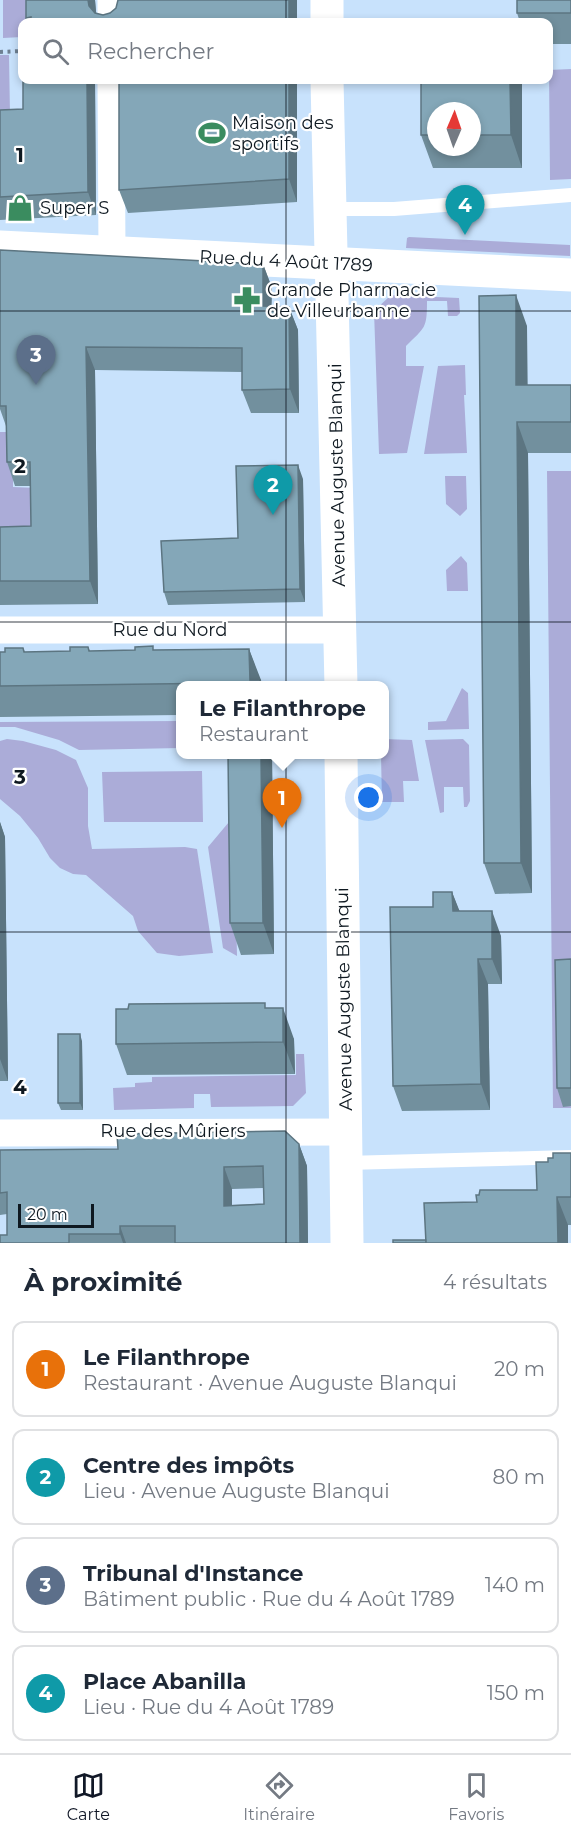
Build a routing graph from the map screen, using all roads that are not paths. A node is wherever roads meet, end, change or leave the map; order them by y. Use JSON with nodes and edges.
{"nodes":[{"id":1,"x":111,"y":0,"type":"edge"},
{"id":2,"x":327,"y":0,"type":"edge"},
{"id":3,"x":111,"y":18,"type":"edge"},
{"id":4,"x":327,"y":18,"type":"edge"},
{"id":5,"x":111,"y":84,"type":"edge"},
{"id":6,"x":327,"y":84,"type":"edge"},
{"id":7,"x":571,"y":195,"type":"edge"},
{"id":8,"x":329,"y":209,"type":"junction"},
{"id":9,"x":0,"y":247,"type":"edge"},
{"id":10,"x":112,"y":253,"type":"junction"},
{"id":11,"x":330,"y":264,"type":"junction"},
{"id":12,"x":571,"y":275,"type":"edge"},
{"id":13,"x":0,"y":630,"type":"edge"},
{"id":14,"x":340,"y":630,"type":"junction"},
{"id":15,"x":341,"y":681,"type":"edge"},
{"id":16,"x":341,"y":759,"type":"edge"},
{"id":17,"x":0,"y":1132,"type":"edge"},
{"id":18,"x":346,"y":1147,"type":"junction"},
{"id":19,"x":571,"y":1157,"type":"edge"},
{"id":20,"x":347,"y":1243,"type":"edge"}],
"edges":[{"from":1,"to":3,"type":"street"},
{"from":2,"to":4,"type":"street"},
{"from":5,"to":10,"type":"street"},
{"from":6,"to":8,"type":"street","name":"Avenue Auguste Blanqui"},
{"from":7,"to":8,"type":"lane"},
{"from":8,"to":11,"type":"street","name":"Avenue Auguste Blanqui"},
{"from":9,"to":10,"type":"street","name":"Rue du 4 Août 1789"},
{"from":10,"to":11,"type":"street","name":"Rue du 4 Août 1789"},
{"from":11,"to":12,"type":"street","name":"Rue du 4 Août 1789"},
{"from":11,"to":14,"type":"street","name":"Avenue Auguste Blanqui"},
{"from":13,"to":14,"type":"street","name":"Rue du Nord"},
{"from":14,"to":15,"type":"street","name":"Avenue Auguste Blanqui"},
{"from":16,"to":18,"type":"street","name":"Avenue Auguste Blanqui"},
{"from":17,"to":18,"type":"street","name":"Rue des Mûriers"},
{"from":18,"to":19,"type":"lane"},
{"from":18,"to":20,"type":"street","name":"Avenue Auguste Blanqui"}]}
